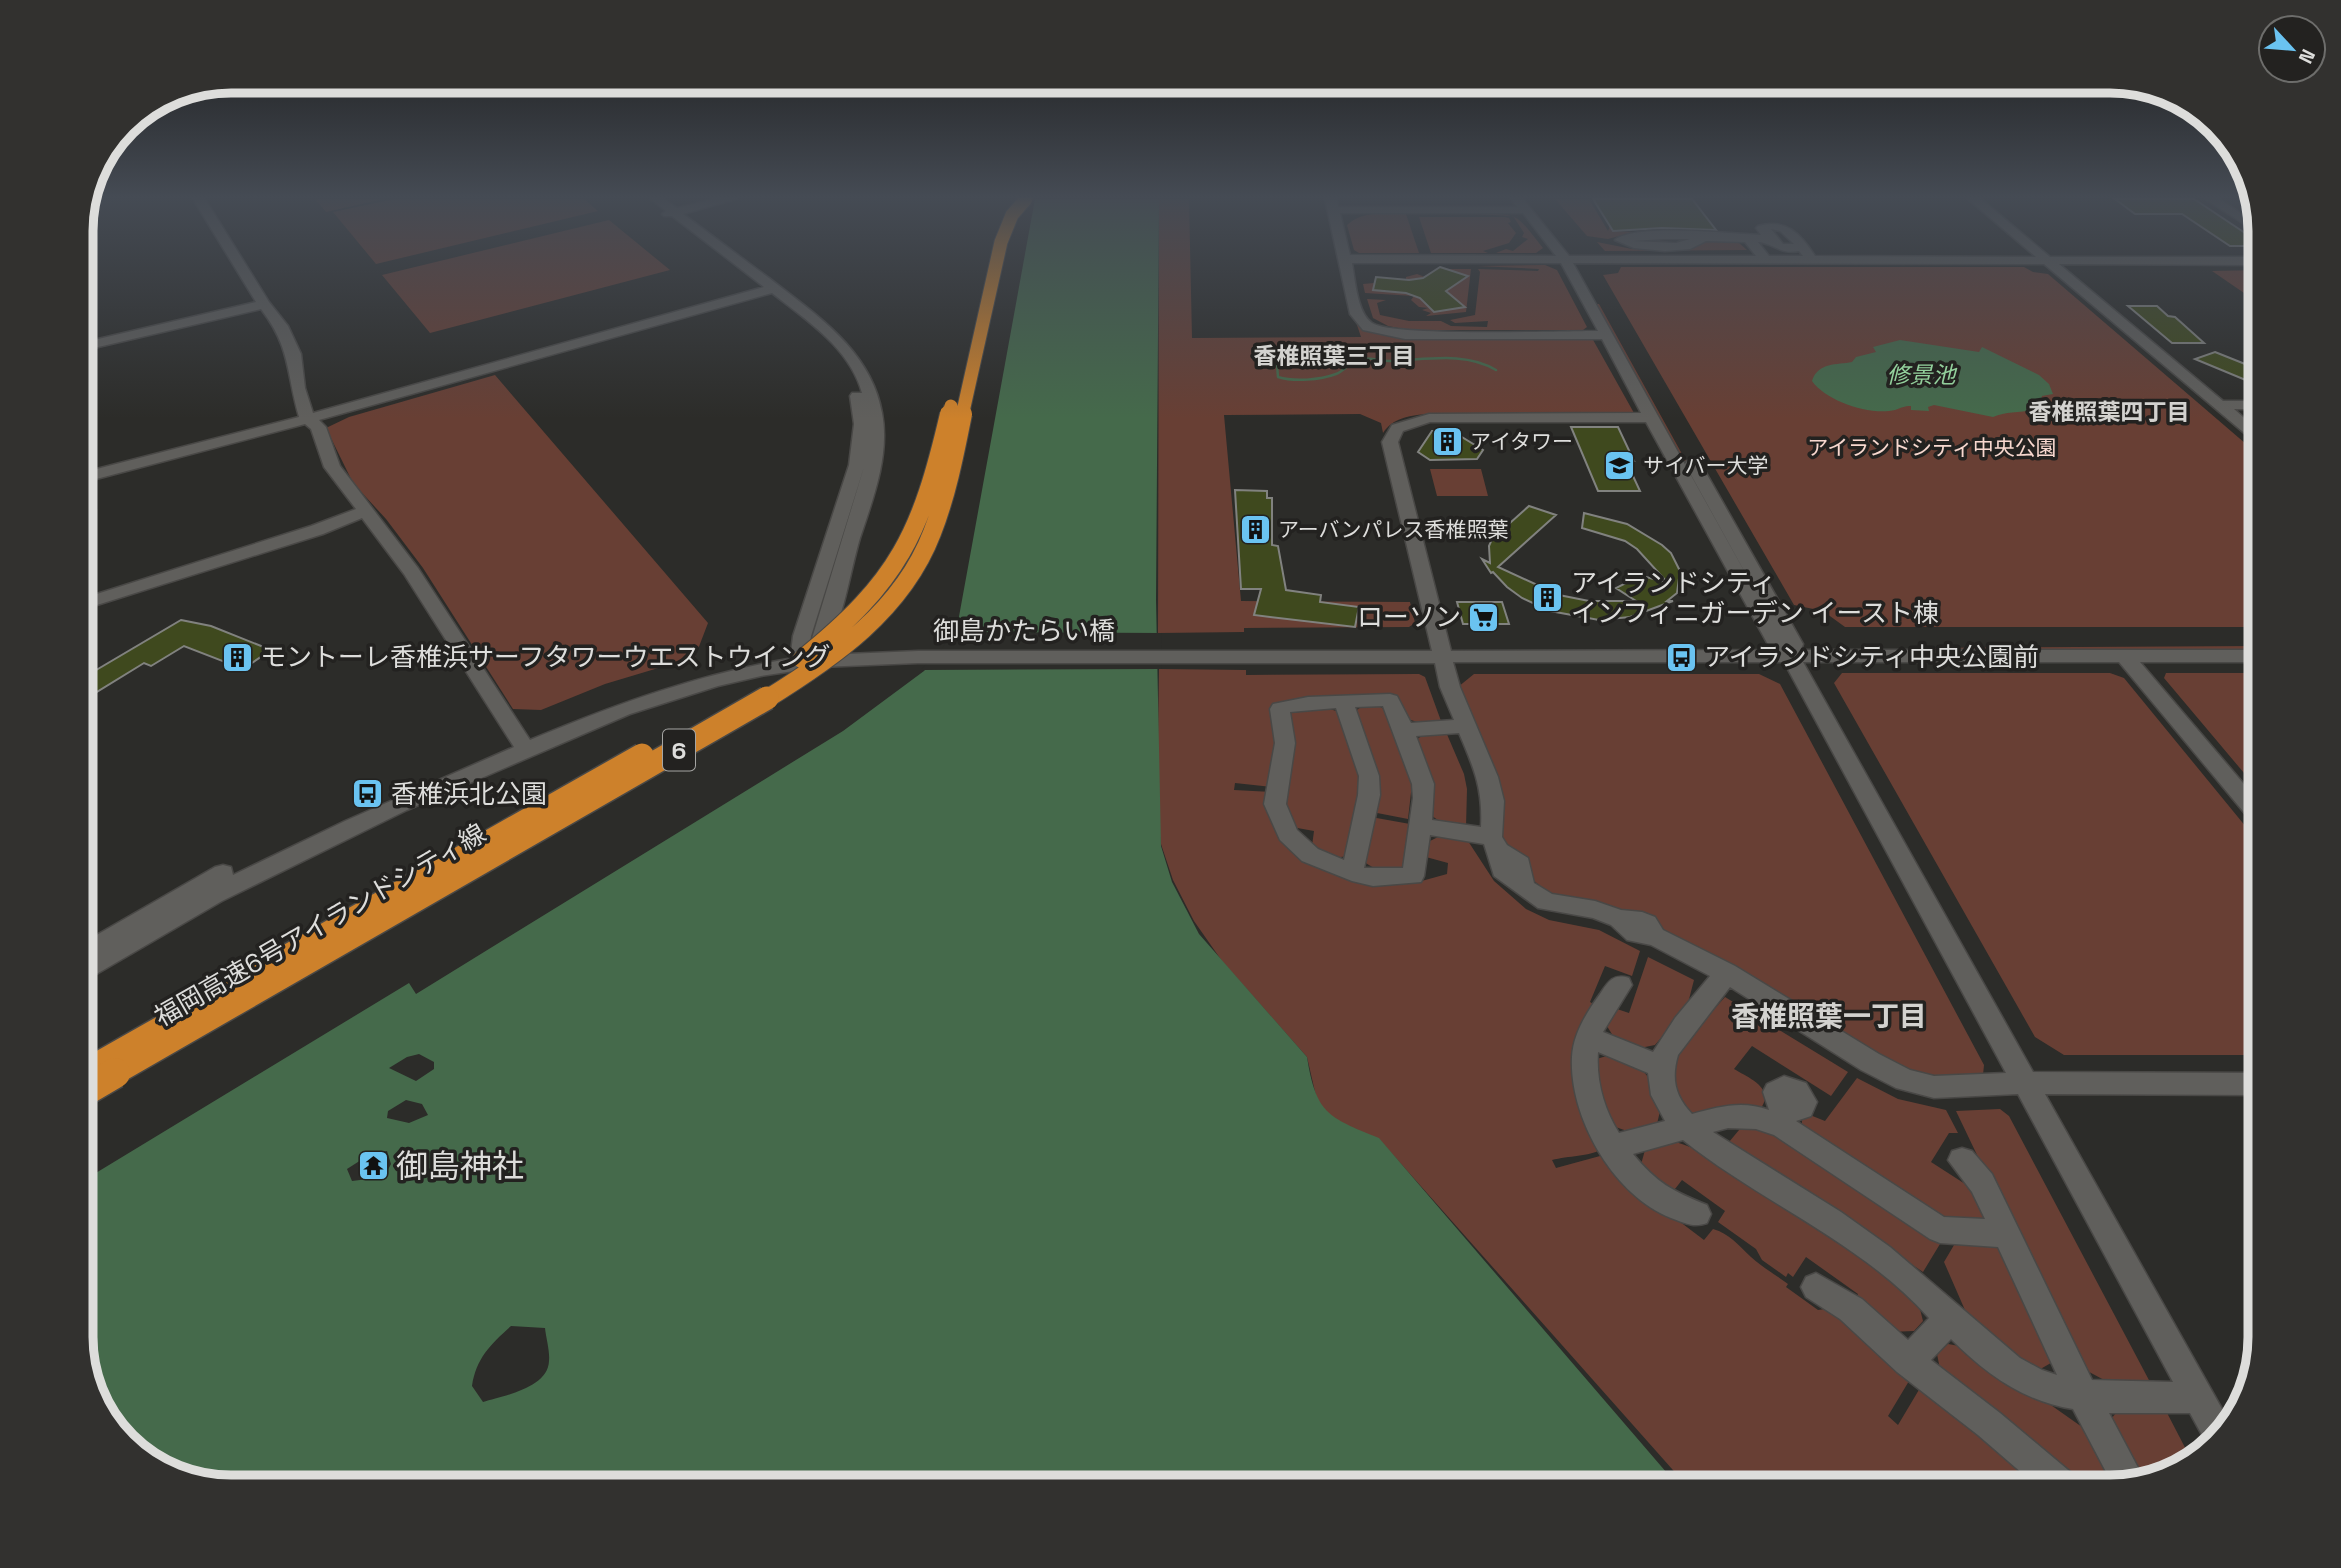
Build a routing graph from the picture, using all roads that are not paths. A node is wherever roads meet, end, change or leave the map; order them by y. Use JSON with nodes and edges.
{"nodes":[{"id":1,"x":244,"y":272,"type":"edge"},
{"id":2,"x":746,"y":272,"type":"edge"},
{"id":3,"x":981,"y":272,"type":"edge"},
{"id":4,"x":995,"y":272,"type":"edge"},
{"id":5,"x":1348,"y":272,"type":"edge"},
{"id":6,"x":1580,"y":272,"type":"edge"},
{"id":7,"x":1581,"y":272,"type":"edge"},
{"id":8,"x":2061,"y":272,"type":"edge"},
{"id":9,"x":769,"y":290,"type":"junction"},
{"id":10,"x":264,"y":304,"type":"junction"},
{"id":11,"x":1608,"y":335,"type":"junction"},
{"id":12,"x":93,"y":344,"type":"edge"},
{"id":13,"x":2220,"y":405,"type":"junction"},
{"id":14,"x":2248,"y":405,"type":"edge"},
{"id":15,"x":1653,"y":416,"type":"junction"},
{"id":16,"x":307,"y":419,"type":"junction"},
{"id":17,"x":2248,"y":429,"type":"edge"},
{"id":18,"x":93,"y":475,"type":"edge"},
{"id":19,"x":366,"y":511,"type":"junction"},
{"id":20,"x":93,"y":601,"type":"edge"},
{"id":21,"x":2248,"y":643,"type":"edge"},
{"id":22,"x":1786,"y":648,"type":"junction"},
{"id":23,"x":1440,"y":650,"type":"junction"},
{"id":24,"x":808,"y":655,"type":"junction"},
{"id":25,"x":2248,"y":656,"type":"edge"},
{"id":26,"x":2126,"y":657,"type":"junction"},
{"id":27,"x":1343,"y":701,"type":"junction"},
{"id":28,"x":1466,"y":726,"type":"junction"},
{"id":29,"x":1404,"y":730,"type":"junction"},
{"id":30,"x":522,"y":744,"type":"junction"},
{"id":31,"x":2248,"y":803,"type":"edge"},
{"id":32,"x":1420,"y":826,"type":"junction"},
{"id":33,"x":1495,"y":844,"type":"junction"},
{"id":34,"x":1352,"y":873,"type":"junction"},
{"id":35,"x":93,"y":948,"type":"edge"},
{"id":36,"x":93,"y":966,"type":"edge"},
{"id":37,"x":1726,"y":973,"type":"junction"},
{"id":38,"x":1620,"y":985,"type":"dead end"},
{"id":39,"x":1589,"y":1037,"type":"junction"},
{"id":40,"x":93,"y":1066,"type":"edge"},
{"id":41,"x":1660,"y":1066,"type":"junction"},
{"id":42,"x":2025,"y":1083,"type":"junction"},
{"id":43,"x":2248,"y":1084,"type":"edge"},
{"id":44,"x":93,"y":1086,"type":"edge"},
{"id":45,"x":1687,"y":1129,"type":"junction"},
{"id":46,"x":1613,"y":1147,"type":"junction"},
{"id":47,"x":1962,"y":1160,"type":"dead end"},
{"id":48,"x":1697,"y":1214,"type":"dead end"},
{"id":49,"x":2007,"y":1234,"type":"junction"},
{"id":50,"x":1816,"y":1287,"type":"dead end"},
{"id":51,"x":1947,"y":1315,"type":"junction"},
{"id":52,"x":1908,"y":1361,"type":"junction"},
{"id":53,"x":2083,"y":1395,"type":"junction"},
{"id":54,"x":2198,"y":1398,"type":"junction"},
{"id":55,"x":2215,"y":1427,"type":"edge"},
{"id":56,"x":2125,"y":1474,"type":"edge"},
{"id":57,"x":2047,"y":1475,"type":"edge"}],
"edges":[{"from":1,"to":10,"type":"street"},
{"from":2,"to":9,"type":"street"},
{"from":3,"to":40,"type":"highway","name":"福岡高速6号アイランドシティ線","number":"6","bridge":true},
{"from":4,"to":44,"type":"highway","name":"福岡高速6号アイランドシティ線","number":"6","bridge":true},
{"from":5,"to":11,"type":"street"},
{"from":6,"to":11,"type":"street"},
{"from":7,"to":22,"type":"street"},
{"from":8,"to":13,"type":"street"},
{"from":9,"to":16,"type":"street"},
{"from":9,"to":24,"type":"street"},
{"from":10,"to":12,"type":"street"},
{"from":10,"to":16,"type":"street"},
{"from":11,"to":15,"type":"street"},
{"from":13,"to":14,"type":"street"},
{"from":13,"to":17,"type":"street"},
{"from":15,"to":22,"type":"street"},
{"from":15,"to":23,"type":"street"},
{"from":16,"to":18,"type":"street"},
{"from":16,"to":19,"type":"street"},
{"from":19,"to":20,"type":"street"},
{"from":19,"to":30,"type":"street"},
{"from":21,"to":22,"type":"street"},
{"from":22,"to":23,"type":"street","name":"御島かたらい橋"},
{"from":22,"to":26,"type":"street"},
{"from":22,"to":42,"type":"street"},
{"from":23,"to":24,"type":"street","name":"御島かたらい橋"},
{"from":23,"to":28,"type":"street"},
{"from":24,"to":30,"type":"street","name":"御島かたらい橋"},
{"from":25,"to":26,"type":"street"},
{"from":26,"to":31,"type":"street"},
{"from":27,"to":29,"type":"street"},
{"from":27,"to":34,"type":"street"},
{"from":27,"to":34,"type":"street"},
{"from":28,"to":29,"type":"street"},
{"from":28,"to":33,"type":"street"},
{"from":29,"to":32,"type":"street"},
{"from":30,"to":35,"type":"street"},
{"from":30,"to":36,"type":"street"},
{"from":32,"to":33,"type":"street"},
{"from":32,"to":34,"type":"street"},
{"from":33,"to":37,"type":"street"},
{"from":37,"to":41,"type":"street"},
{"from":37,"to":42,"type":"street"},
{"from":38,"to":39,"type":"street"},
{"from":39,"to":41,"type":"street"},
{"from":39,"to":46,"type":"street"},
{"from":41,"to":45,"type":"street"},
{"from":42,"to":43,"type":"street"},
{"from":42,"to":54,"type":"street"},
{"from":45,"to":46,"type":"street"},
{"from":45,"to":49,"type":"street"},
{"from":45,"to":51,"type":"street"},
{"from":46,"to":48,"type":"street"},
{"from":47,"to":49,"type":"street"},
{"from":49,"to":53,"type":"street"},
{"from":50,"to":52,"type":"street"},
{"from":51,"to":52,"type":"street"},
{"from":51,"to":53,"type":"street"},
{"from":52,"to":57,"type":"street"},
{"from":53,"to":54,"type":"street"},
{"from":53,"to":56,"type":"street"},
{"from":54,"to":55,"type":"street"}]}
